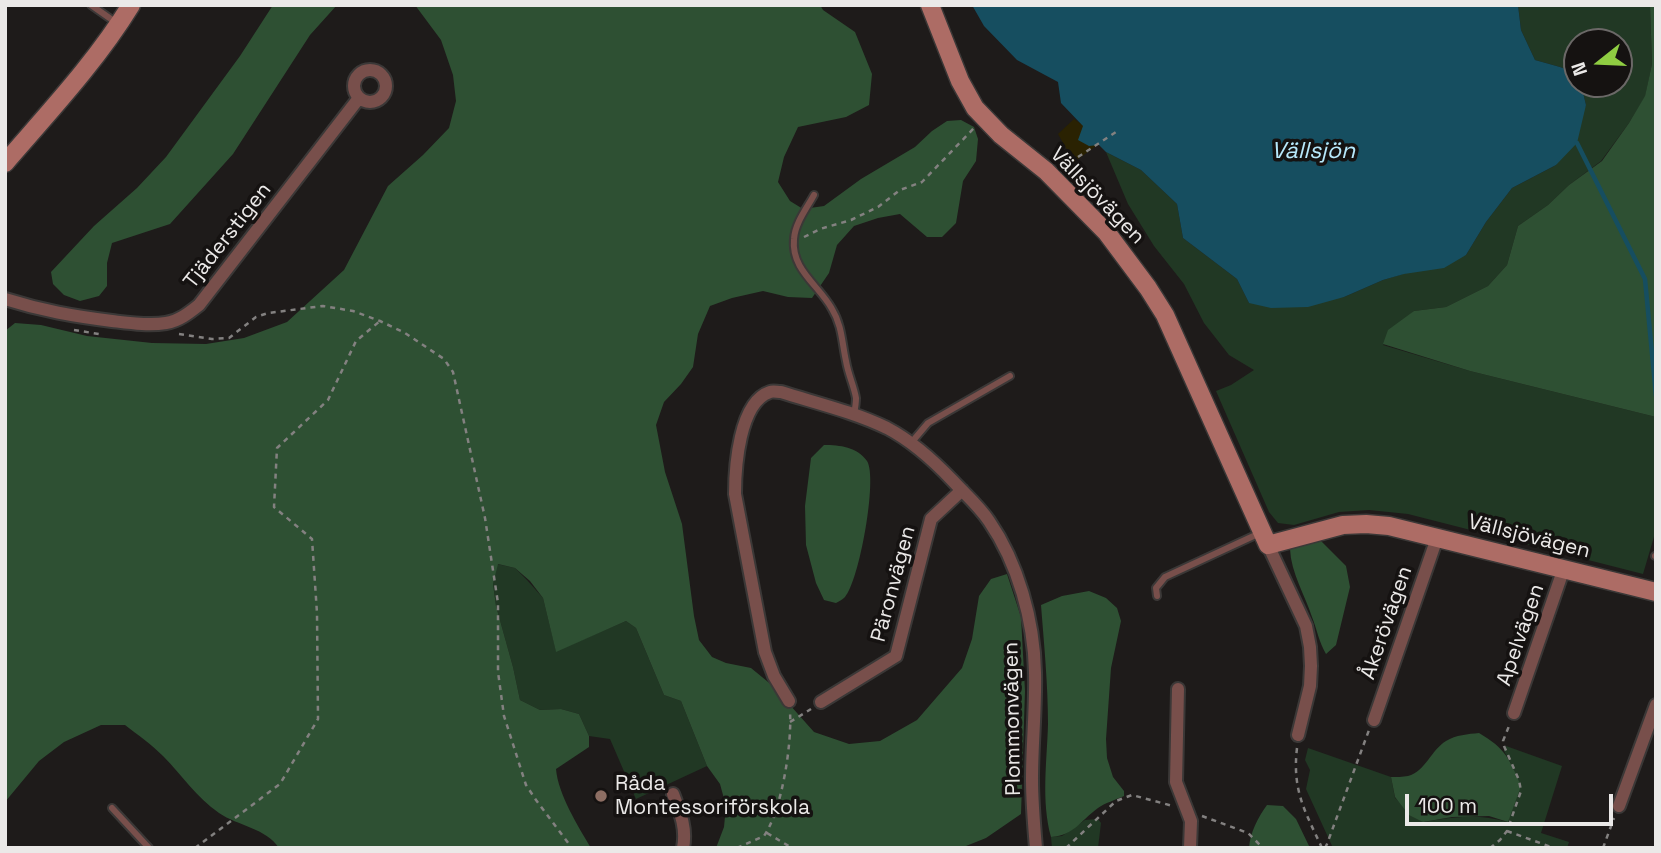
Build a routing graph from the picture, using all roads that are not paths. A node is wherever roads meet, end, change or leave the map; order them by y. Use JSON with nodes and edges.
{"nodes":[{"id":1,"x":91,"y":5,"type":"edge"},
{"id":2,"x":131,"y":5,"type":"edge"},
{"id":3,"x":930,"y":5,"type":"edge"},
{"id":4,"x":119,"y":24,"type":"junction"},
{"id":5,"x":359,"y":98,"type":"dead end"},
{"id":6,"x":5,"y":163,"type":"edge"},
{"id":7,"x":814,"y":195,"type":"dead end"},
{"id":8,"x":5,"y":299,"type":"edge"},
{"id":9,"x":1010,"y":376,"type":"dead end"},
{"id":10,"x":853,"y":414,"type":"junction"},
{"id":11,"x":911,"y":443,"type":"junction"},
{"id":12,"x":962,"y":490,"type":"junction"},
{"id":13,"x":1437,"y":538,"type":"junction"},
{"id":14,"x":1265,"y":539,"type":"junction"},
{"id":15,"x":1564,"y":568,"type":"junction"},
{"id":16,"x":1656,"y":592,"type":"edge"},
{"id":17,"x":1157,"y":596,"type":"dead end"},
{"id":18,"x":1178,"y":688,"type":"dead end"},
{"id":19,"x":789,"y":701,"type":"road end"},
{"id":20,"x":821,"y":702,"type":"road end"},
{"id":21,"x":1656,"y":705,"type":"edge"},
{"id":22,"x":1514,"y":713,"type":"road end"},
{"id":23,"x":1374,"y":720,"type":"road end"},
{"id":24,"x":1298,"y":735,"type":"road end"},
{"id":25,"x":673,"y":793,"type":"dead end"},
{"id":26,"x":1619,"y":806,"type":"road end"},
{"id":27,"x":112,"y":808,"type":"dead end"},
{"id":28,"x":149,"y":848,"type":"edge"},
{"id":29,"x":683,"y":848,"type":"edge"},
{"id":30,"x":1037,"y":848,"type":"edge"},
{"id":31,"x":1190,"y":848,"type":"edge"}],
"edges":[{"from":1,"to":4,"type":"lane"},
{"from":2,"to":4,"type":"street"},
{"from":3,"to":14,"type":"street","name":"Vällsjövägen"},
{"from":4,"to":6,"type":"street"},
{"from":5,"to":8,"type":"street","name":"Tjäderstigen"},
{"from":7,"to":10,"type":"lane"},
{"from":9,"to":11,"type":"lane"},
{"from":10,"to":11,"type":"street","name":"Plommonvägen"},
{"from":10,"to":19,"type":"street","name":"Plommonvägen"},
{"from":11,"to":12,"type":"street","name":"Plommonvägen"},
{"from":12,"to":20,"type":"street","name":"Päronvägen"},
{"from":12,"to":30,"type":"street","name":"Plommonvägen"},
{"from":13,"to":14,"type":"street","name":"Vällsjövägen"},
{"from":13,"to":15,"type":"street","name":"Vällsjövägen"},
{"from":13,"to":23,"type":"street","name":"Åkerövägen"},
{"from":14,"to":17,"type":"lane"},
{"from":14,"to":24,"type":"street","name":"Vällsjövägen"},
{"from":15,"to":16,"type":"street","name":"Vällsjövägen"},
{"from":15,"to":22,"type":"street","name":"Apelvägen"},
{"from":18,"to":31,"type":"street"},
{"from":21,"to":26,"type":"street"},
{"from":25,"to":29,"type":"street"},
{"from":27,"to":28,"type":"lane"}]}
